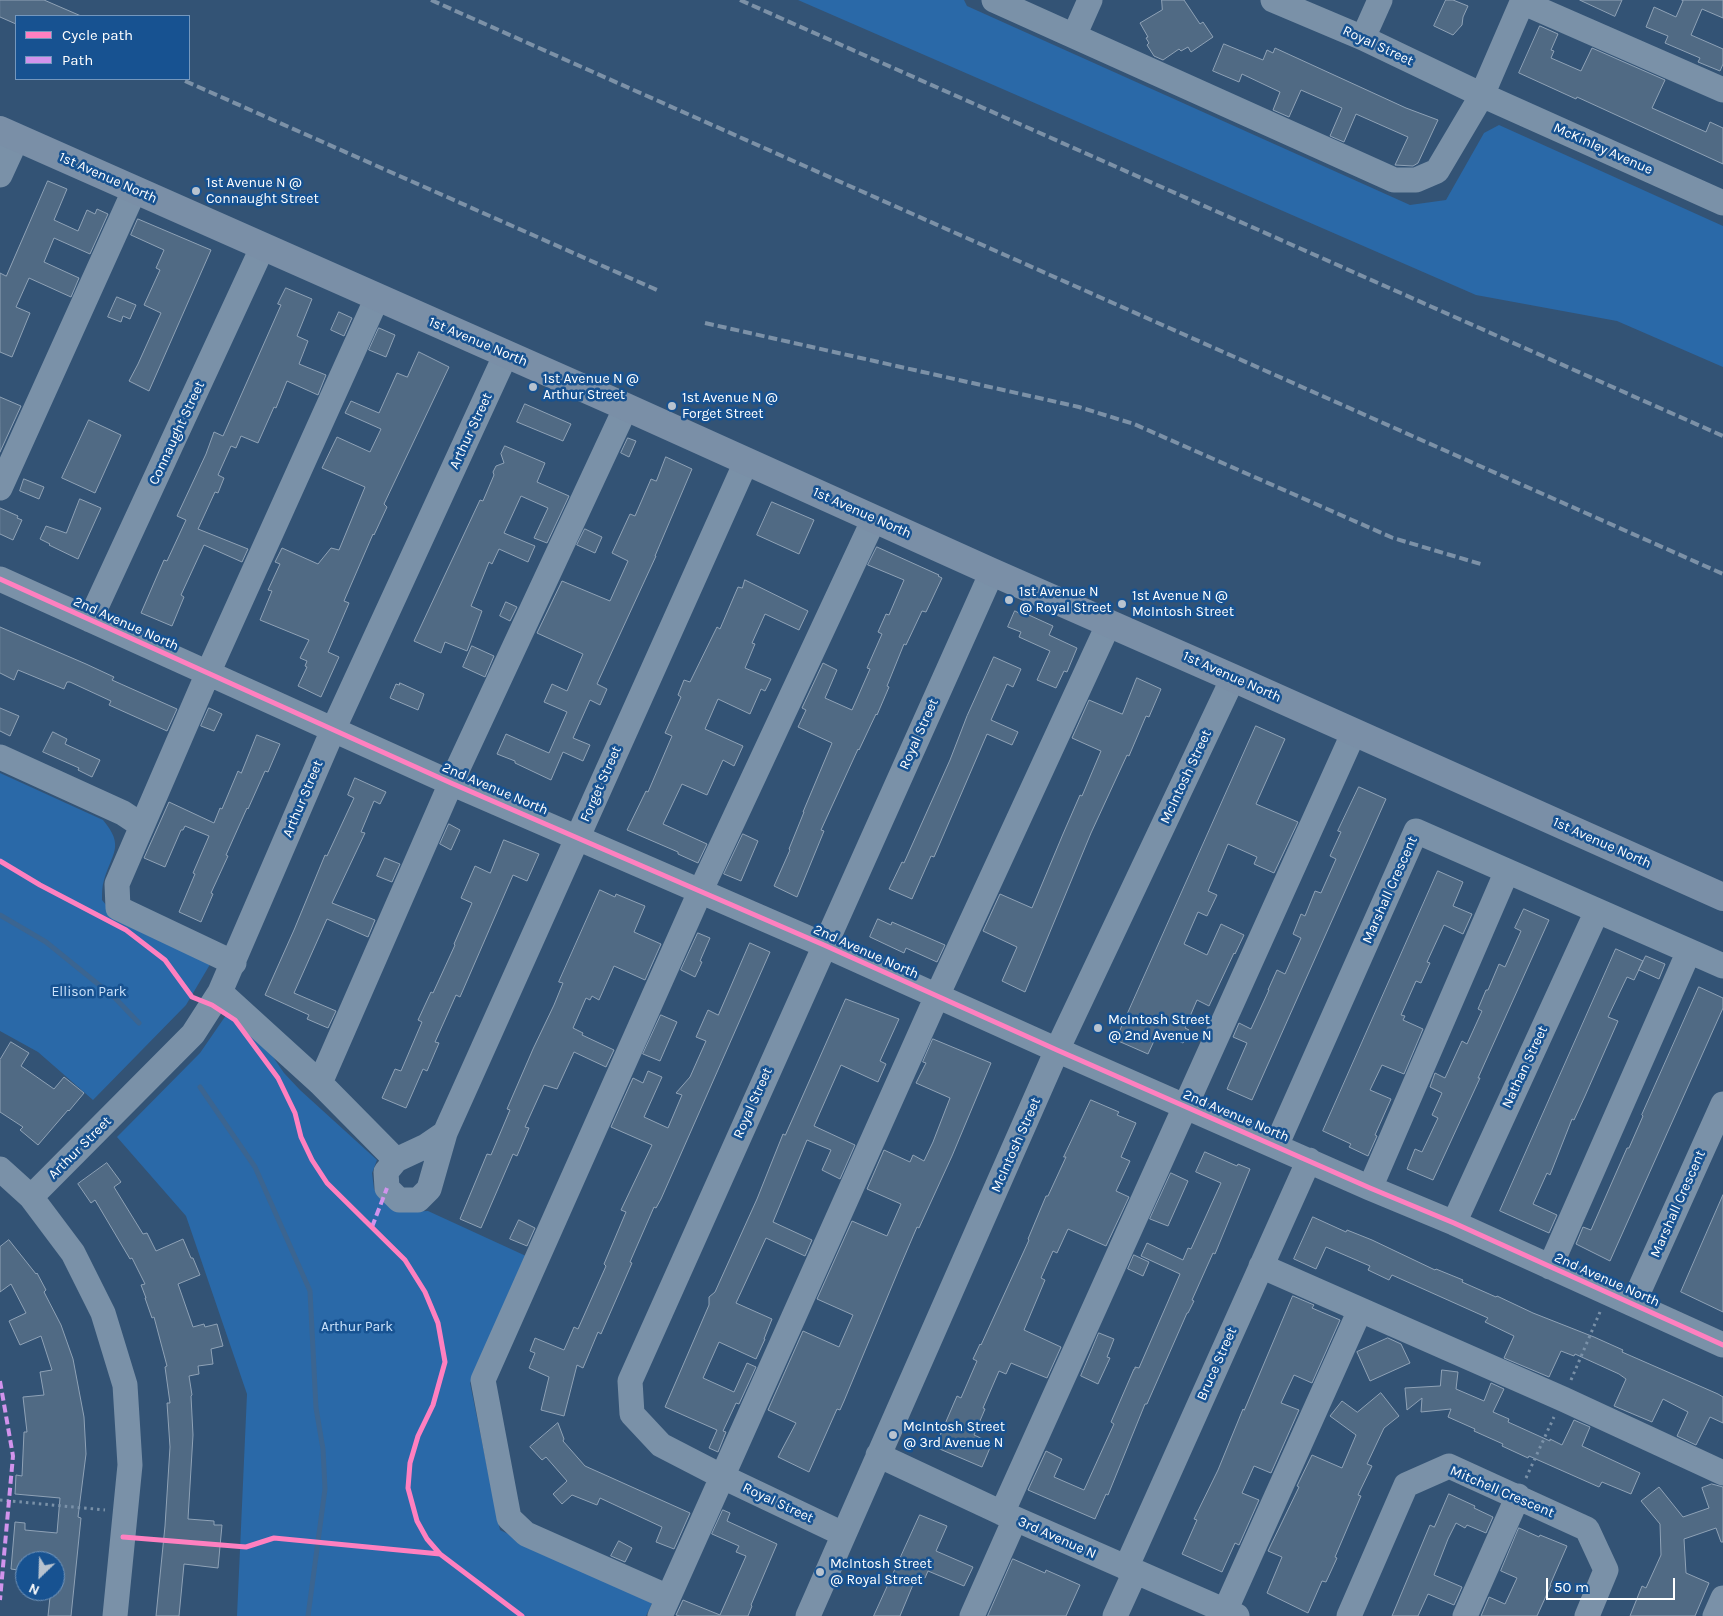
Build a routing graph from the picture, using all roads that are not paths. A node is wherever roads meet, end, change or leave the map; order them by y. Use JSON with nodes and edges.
{"nodes":[{"id":1,"x":994,"y":0,"type":"edge"},
{"id":2,"x":1090,"y":0,"type":"edge"},
{"id":3,"x":1273,"y":0,"type":"edge"},
{"id":4,"x":1380,"y":0,"type":"edge"},
{"id":5,"x":1522,"y":1,"type":"edge"},
{"id":6,"x":1074,"y":36,"type":"junction"},
{"id":7,"x":1363,"y":38,"type":"junction"},
{"id":8,"x":1723,"y":90,"type":"edge"},
{"id":9,"x":1482,"y":95,"type":"junction"},
{"id":10,"x":8,"y":134,"type":"edge"},
{"id":11,"x":0,"y":175,"type":"edge"},
{"id":12,"x":135,"y":189,"type":"junction"},
{"id":13,"x":1723,"y":203,"type":"edge"},
{"id":14,"x":263,"y":246,"type":"junction"},
{"id":15,"x":377,"y":298,"type":"junction"},
{"id":16,"x":506,"y":354,"type":"junction"},
{"id":17,"x":626,"y":407,"type":"junction"},
{"id":18,"x":746,"y":462,"type":"junction"},
{"id":19,"x":0,"y":488,"type":"edge"},
{"id":20,"x":874,"y":519,"type":"junction"},
{"id":21,"x":992,"y":572,"type":"junction"},
{"id":22,"x":0,"y":579,"type":"edge"},
{"id":23,"x":90,"y":620,"type":"junction"},
{"id":24,"x":1109,"y":623,"type":"junction"},
{"id":25,"x":208,"y":673,"type":"junction"},
{"id":26,"x":1233,"y":678,"type":"junction"},
{"id":27,"x":333,"y":730,"type":"junction"},
{"id":28,"x":1354,"y":732,"type":"junction"},
{"id":29,"x":0,"y":758,"type":"edge"},
{"id":30,"x":452,"y":782,"type":"junction"},
{"id":31,"x":141,"y":825,"type":"junction"},
{"id":32,"x":578,"y":837,"type":"junction"},
{"id":33,"x":1507,"y":871,"type":"junction"},
{"id":34,"x":700,"y":892,"type":"junction"},
{"id":35,"x":1723,"y":897,"type":"edge"},
{"id":36,"x":1597,"y":911,"type":"junction"},
{"id":37,"x":824,"y":945,"type":"junction"},
{"id":38,"x":1689,"y":951,"type":"junction"},
{"id":39,"x":234,"y":963,"type":"junction"},
{"id":40,"x":1723,"y":966,"type":"edge"},
{"id":41,"x":220,"y":992,"type":"junction"},
{"id":42,"x":937,"y":996,"type":"junction"},
{"id":43,"x":1057,"y":1050,"type":"junction"},
{"id":44,"x":320,"y":1083,"type":"junction"},
{"id":45,"x":1723,"y":1104,"type":"edge"},
{"id":46,"x":1185,"y":1106,"type":"junction"},
{"id":47,"x":445,"y":1133,"type":"junction"},
{"id":48,"x":1276,"y":1146,"type":"junction"},
{"id":49,"x":396,"y":1160,"type":"junction"},
{"id":50,"x":1308,"y":1160,"type":"junction"},
{"id":51,"x":0,"y":1169,"type":"edge"},
{"id":52,"x":1370,"y":1188,"type":"junction"},
{"id":53,"x":30,"y":1197,"type":"junction"},
{"id":54,"x":1454,"y":1223,"type":"junction"},
{"id":55,"x":1261,"y":1266,"type":"junction"},
{"id":56,"x":1550,"y":1267,"type":"junction"},
{"id":57,"x":1633,"y":1304,"type":"junction"},
{"id":58,"x":1360,"y":1310,"type":"junction"},
{"id":59,"x":1723,"y":1343,"type":"edge"},
{"id":60,"x":878,"y":1455,"type":"junction"},
{"id":61,"x":1723,"y":1473,"type":"edge"},
{"id":62,"x":721,"y":1476,"type":"junction"},
{"id":63,"x":1518,"y":1496,"type":"junction"},
{"id":64,"x":1009,"y":1516,"type":"junction"},
{"id":65,"x":843,"y":1534,"type":"junction"},
{"id":66,"x":1131,"y":1570,"type":"junction"},
{"id":67,"x":1723,"y":1598,"type":"edge"},
{"id":68,"x":664,"y":1607,"type":"edge"},
{"id":69,"x":1231,"y":1613,"type":"edge"},
{"id":70,"x":115,"y":1616,"type":"edge"},
{"id":71,"x":808,"y":1616,"type":"edge"},
{"id":72,"x":972,"y":1616,"type":"edge"},
{"id":73,"x":1115,"y":1616,"type":"edge"},
{"id":74,"x":1349,"y":1616,"type":"edge"},
{"id":75,"x":1465,"y":1616,"type":"edge"},
{"id":76,"x":1587,"y":1616,"type":"edge"},
{"id":77,"x":1715,"y":1616,"type":"edge"}],
"edges":[{"from":1,"to":6,"type":"street"},
{"from":2,"to":6,"type":"street"},
{"from":3,"to":7,"type":"street","name":"Royal Street"},
{"from":4,"to":7,"type":"street"},
{"from":5,"to":8,"type":"street"},
{"from":5,"to":9,"type":"street"},
{"from":6,"to":9,"type":"street"},
{"from":7,"to":9,"type":"street","name":"Royal Street"},
{"from":9,"to":13,"type":"street","name":"McKinley Avenue"},
{"from":10,"to":11,"type":"street"},
{"from":10,"to":12,"type":"main road","name":"1st Avenue North"},
{"from":12,"to":14,"type":"main road","name":"1st Avenue North"},
{"from":12,"to":19,"type":"street"},
{"from":14,"to":15,"type":"main road","name":"1st Avenue North"},
{"from":14,"to":23,"type":"street","name":"Connaught Street"},
{"from":15,"to":16,"type":"main road","name":"1st Avenue North"},
{"from":15,"to":25,"type":"street"},
{"from":16,"to":17,"type":"main road","name":"1st Avenue North"},
{"from":16,"to":27,"type":"street","name":"Arthur Street"},
{"from":17,"to":18,"type":"main road","name":"1st Avenue North"},
{"from":17,"to":30,"type":"street"},
{"from":18,"to":20,"type":"main road","name":"1st Avenue North"},
{"from":18,"to":32,"type":"street","name":"Forget Street"},
{"from":20,"to":21,"type":"main road","name":"1st Avenue North"},
{"from":20,"to":34,"type":"street"},
{"from":21,"to":24,"type":"main road","name":"1st Avenue North"},
{"from":21,"to":37,"type":"street","name":"Royal Street"},
{"from":22,"to":23,"type":"street","name":"2nd Avenue North"},
{"from":23,"to":25,"type":"street","name":"2nd Avenue North"},
{"from":24,"to":26,"type":"main road","name":"1st Avenue North"},
{"from":24,"to":42,"type":"street"},
{"from":25,"to":27,"type":"street","name":"2nd Avenue North"},
{"from":25,"to":31,"type":"street"},
{"from":26,"to":28,"type":"main road","name":"1st Avenue North"},
{"from":26,"to":43,"type":"street","name":"McIntosh Street"},
{"from":27,"to":30,"type":"street","name":"2nd Avenue North"},
{"from":27,"to":39,"type":"street","name":"Arthur Street"},
{"from":28,"to":35,"type":"main road","name":"1st Avenue North"},
{"from":28,"to":46,"type":"street"},
{"from":29,"to":31,"type":"street"},
{"from":30,"to":32,"type":"street","name":"2nd Avenue North"},
{"from":30,"to":44,"type":"street"},
{"from":31,"to":39,"type":"street"},
{"from":32,"to":34,"type":"street","name":"2nd Avenue North"},
{"from":32,"to":47,"type":"street","name":"Forget Street"},
{"from":33,"to":36,"type":"street","name":"Marshall Crescent"},
{"from":33,"to":48,"type":"street","name":"Marshall Crescent"},
{"from":33,"to":52,"type":"street"},
{"from":34,"to":37,"type":"street","name":"2nd Avenue North"},
{"from":34,"to":68,"type":"street"},
{"from":36,"to":38,"type":"street","name":"Marshall Crescent"},
{"from":36,"to":54,"type":"street","name":"Nathan Street"},
{"from":37,"to":42,"type":"street","name":"2nd Avenue North"},
{"from":37,"to":62,"type":"street","name":"Royal Street"},
{"from":38,"to":40,"type":"street","name":"Marshall Crescent"},
{"from":38,"to":56,"type":"street"},
{"from":39,"to":41,"type":"street","name":"Arthur Street"},
{"from":41,"to":44,"type":"street"},
{"from":41,"to":53,"type":"street","name":"Arthur Street"},
{"from":42,"to":43,"type":"street","name":"2nd Avenue North"},
{"from":42,"to":62,"type":"street"},
{"from":43,"to":46,"type":"street","name":"2nd Avenue North"},
{"from":43,"to":60,"type":"street","name":"McIntosh Street"},
{"from":44,"to":49,"type":"street"},
{"from":45,"to":57,"type":"street","name":"Marshall Crescent"},
{"from":46,"to":48,"type":"street","name":"2nd Avenue North"},
{"from":46,"to":64,"type":"street"},
{"from":47,"to":49,"type":"street"},
{"from":47,"to":49,"type":"street","name":"Forget Street"},
{"from":48,"to":50,"type":"street","name":"2nd Avenue North"},
{"from":50,"to":52,"type":"street","name":"2nd Avenue North"},
{"from":50,"to":55,"type":"street","name":"Bruce Street"},
{"from":51,"to":53,"type":"street"},
{"from":52,"to":54,"type":"street","name":"2nd Avenue North"},
{"from":53,"to":70,"type":"street"},
{"from":54,"to":56,"type":"street","name":"2nd Avenue North"},
{"from":55,"to":58,"type":"street"},
{"from":55,"to":66,"type":"street","name":"Bruce Street"},
{"from":56,"to":57,"type":"street","name":"2nd Avenue North"},
{"from":57,"to":59,"type":"street","name":"2nd Avenue North"},
{"from":58,"to":61,"type":"street"},
{"from":58,"to":69,"type":"street"},
{"from":60,"to":64,"type":"street","name":"3rd Avenue N"},
{"from":60,"to":65,"type":"street","name":"McIntosh Street"},
{"from":62,"to":65,"type":"street","name":"Royal Street"},
{"from":62,"to":68,"type":"street"},
{"from":63,"to":74,"type":"street","name":"Mitchell Crescent"},
{"from":63,"to":75,"type":"street"},
{"from":63,"to":76,"type":"street","name":"Mitchell Crescent"},
{"from":64,"to":66,"type":"street","name":"3rd Avenue N"},
{"from":64,"to":72,"type":"street"},
{"from":65,"to":71,"type":"street","name":"McIntosh Street"},
{"from":66,"to":69,"type":"street","name":"3rd Avenue N"},
{"from":66,"to":73,"type":"street","name":"Bruce Street"},
{"from":67,"to":77,"type":"street"}]}
